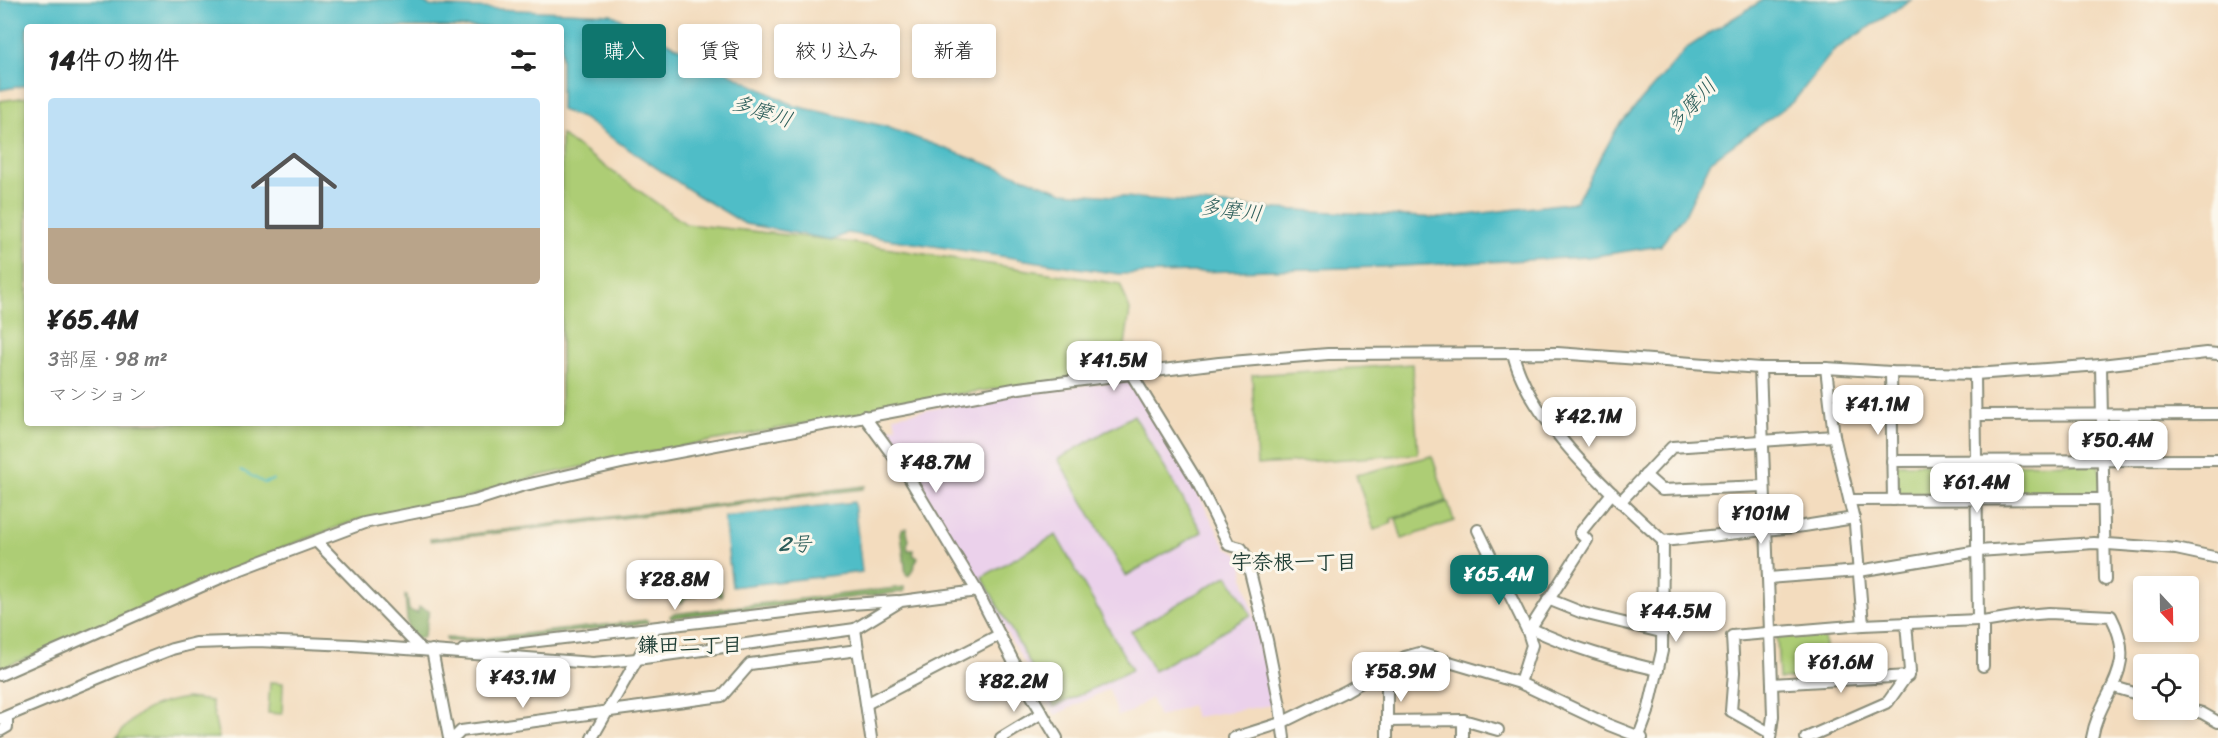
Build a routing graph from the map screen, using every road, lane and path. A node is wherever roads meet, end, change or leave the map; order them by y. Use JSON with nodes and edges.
{"nodes":[{"id":1,"x":1512,"y":353,"type":"junction"},
{"id":2,"x":2218,"y":354,"type":"edge"},
{"id":3,"x":2101,"y":365,"type":"junction"},
{"id":4,"x":1760,"y":368,"type":"junction"},
{"id":5,"x":1826,"y":368,"type":"junction"},
{"id":6,"x":1891,"y":372,"type":"junction"},
{"id":7,"x":1975,"y":374,"type":"junction"},
{"id":8,"x":1132,"y":375,"type":"junction"},
{"id":9,"x":2218,"y":414,"type":"edge"},
{"id":10,"x":1976,"y":415,"type":"junction"},
{"id":11,"x":2102,"y":415,"type":"junction"},
{"id":12,"x":864,"y":416,"type":"junction"},
{"id":13,"x":1834,"y":436,"type":"junction"},
{"id":14,"x":1763,"y":441,"type":"junction"},
{"id":15,"x":2218,"y":459,"type":"edge"},
{"id":16,"x":1976,"y":460,"type":"junction"},
{"id":17,"x":2103,"y":460,"type":"junction"},
{"id":18,"x":1892,"y":461,"type":"junction"},
{"id":19,"x":1645,"y":475,"type":"junction"},
{"id":20,"x":1764,"y":486,"type":"junction"},
{"id":21,"x":1611,"y":493,"type":"junction"},
{"id":22,"x":2104,"y":498,"type":"junction"},
{"id":23,"x":1850,"y":500,"type":"junction"},
{"id":24,"x":1893,"y":500,"type":"junction"},
{"id":25,"x":1977,"y":500,"type":"junction"},
{"id":26,"x":1620,"y":502,"type":"junction"},
{"id":27,"x":1854,"y":518,"type":"junction"},
{"id":28,"x":1478,"y":530,"type":"dead end"},
{"id":29,"x":1766,"y":530,"type":"junction"},
{"id":30,"x":315,"y":541,"type":"junction"},
{"id":31,"x":1663,"y":541,"type":"junction"},
{"id":32,"x":2105,"y":543,"type":"junction"},
{"id":33,"x":1978,"y":551,"type":"junction"},
{"id":34,"x":2218,"y":558,"type":"edge"},
{"id":35,"x":1859,"y":571,"type":"junction"},
{"id":36,"x":1768,"y":578,"type":"junction"},
{"id":37,"x":2105,"y":580,"type":"dead end"},
{"id":38,"x":977,"y":591,"type":"junction"},
{"id":39,"x":1548,"y":599,"type":"junction"},
{"id":40,"x":901,"y":601,"type":"junction"},
{"id":41,"x":1980,"y":621,"type":"junction"},
{"id":42,"x":1906,"y":623,"type":"junction"},
{"id":43,"x":1863,"y":625,"type":"junction"},
{"id":44,"x":656,"y":627,"type":"junction"},
{"id":45,"x":855,"y":629,"type":"junction"},
{"id":46,"x":1529,"y":630,"type":"junction"},
{"id":47,"x":1661,"y":632,"type":"junction"},
{"id":48,"x":1770,"y":632,"type":"junction"},
{"id":49,"x":999,"y":635,"type":"junction"},
{"id":50,"x":420,"y":648,"type":"junction"},
{"id":51,"x":432,"y":650,"type":"junction"},
{"id":52,"x":858,"y":650,"type":"junction"},
{"id":53,"x":454,"y":652,"type":"junction"},
{"id":54,"x":637,"y":659,"type":"junction"},
{"id":55,"x":1983,"y":666,"type":"dead end"},
{"id":56,"x":1387,"y":667,"type":"junction"},
{"id":57,"x":1658,"y":670,"type":"junction"},
{"id":58,"x":0,"y":675,"type":"edge"},
{"id":59,"x":1908,"y":676,"type":"junction"},
{"id":60,"x":1520,"y":683,"type":"junction"},
{"id":61,"x":1772,"y":684,"type":"junction"},
{"id":62,"x":2114,"y":687,"type":"junction"},
{"id":63,"x":2133,"y":693,"type":"edge"},
{"id":64,"x":866,"y":704,"type":"junction"},
{"id":65,"x":2199,"y":712,"type":"edge"},
{"id":66,"x":607,"y":713,"type":"junction"},
{"id":67,"x":1042,"y":713,"type":"junction"},
{"id":68,"x":3,"y":718,"type":"edge"},
{"id":69,"x":1463,"y":720,"type":"junction"},
{"id":70,"x":1387,"y":721,"type":"junction"},
{"id":71,"x":2218,"y":722,"type":"edge"},
{"id":72,"x":1281,"y":723,"type":"junction"},
{"id":73,"x":1498,"y":730,"type":"dead end"},
{"id":74,"x":0,"y":731,"type":"edge"},
{"id":75,"x":1770,"y":736,"type":"edge"},
{"id":76,"x":1641,"y":737,"type":"edge"},
{"id":77,"x":448,"y":738,"type":"edge"},
{"id":78,"x":454,"y":738,"type":"edge"},
{"id":79,"x":592,"y":738,"type":"edge"},
{"id":80,"x":871,"y":738,"type":"edge"},
{"id":81,"x":1001,"y":738,"type":"edge"},
{"id":82,"x":1057,"y":738,"type":"edge"},
{"id":83,"x":1234,"y":738,"type":"edge"},
{"id":84,"x":1284,"y":738,"type":"edge"},
{"id":85,"x":1388,"y":738,"type":"edge"},
{"id":86,"x":1463,"y":738,"type":"edge"},
{"id":87,"x":1806,"y":738,"type":"edge"},
{"id":88,"x":2092,"y":738,"type":"edge"}],
"edges":[{"from":1,"to":4,"type":"street"},
{"from":1,"to":8,"type":"street"},
{"from":1,"to":21,"type":"street"},
{"from":2,"to":3,"type":"street"},
{"from":3,"to":7,"type":"street"},
{"from":3,"to":11,"type":"street"},
{"from":4,"to":5,"type":"street"},
{"from":4,"to":14,"type":"street"},
{"from":5,"to":6,"type":"street"},
{"from":5,"to":13,"type":"street"},
{"from":6,"to":7,"type":"street"},
{"from":6,"to":18,"type":"street"},
{"from":7,"to":10,"type":"street"},
{"from":8,"to":12,"type":"street"},
{"from":8,"to":72,"type":"street"},
{"from":9,"to":11,"type":"street"},
{"from":10,"to":11,"type":"street"},
{"from":10,"to":16,"type":"street"},
{"from":11,"to":17,"type":"street"},
{"from":12,"to":30,"type":"street"},
{"from":12,"to":38,"type":"street"},
{"from":13,"to":14,"type":"street"},
{"from":13,"to":23,"type":"street"},
{"from":14,"to":19,"type":"street"},
{"from":14,"to":20,"type":"street"},
{"from":15,"to":17,"type":"street"},
{"from":16,"to":17,"type":"street"},
{"from":16,"to":18,"type":"street"},
{"from":16,"to":25,"type":"street"},
{"from":17,"to":22,"type":"street"},
{"from":18,"to":24,"type":"street"},
{"from":19,"to":20,"type":"street"},
{"from":19,"to":26,"type":"street"},
{"from":20,"to":29,"type":"street"},
{"from":21,"to":26,"type":"street"},
{"from":21,"to":39,"type":"street"},
{"from":22,"to":25,"type":"street"},
{"from":22,"to":32,"type":"street"},
{"from":23,"to":24,"type":"street"},
{"from":23,"to":27,"type":"street"},
{"from":24,"to":25,"type":"street"},
{"from":25,"to":33,"type":"street"},
{"from":26,"to":31,"type":"street"},
{"from":27,"to":29,"type":"street"},
{"from":27,"to":35,"type":"street"},
{"from":28,"to":46,"type":"street"},
{"from":29,"to":31,"type":"street"},
{"from":29,"to":36,"type":"street"},
{"from":30,"to":50,"type":"street"},
{"from":30,"to":58,"type":"street"},
{"from":31,"to":47,"type":"street"},
{"from":32,"to":33,"type":"street"},
{"from":32,"to":34,"type":"street"},
{"from":32,"to":37,"type":"street"},
{"from":33,"to":35,"type":"street"},
{"from":33,"to":41,"type":"street"},
{"from":35,"to":36,"type":"street"},
{"from":35,"to":43,"type":"street"},
{"from":36,"to":48,"type":"street"},
{"from":38,"to":40,"type":"street"},
{"from":38,"to":49,"type":"street"},
{"from":39,"to":46,"type":"street"},
{"from":39,"to":47,"type":"street"},
{"from":40,"to":44,"type":"street"},
{"from":40,"to":45,"type":"street"},
{"from":41,"to":42,"type":"street"},
{"from":41,"to":55,"type":"street"},
{"from":41,"to":62,"type":"street"},
{"from":42,"to":43,"type":"street"},
{"from":42,"to":59,"type":"street"},
{"from":43,"to":48,"type":"street"},
{"from":44,"to":53,"type":"street"},
{"from":44,"to":54,"type":"street"},
{"from":45,"to":52,"type":"street"},
{"from":45,"to":54,"type":"street"},
{"from":46,"to":57,"type":"street"},
{"from":46,"to":60,"type":"street"},
{"from":47,"to":57,"type":"street"},
{"from":48,"to":61,"type":"street"},
{"from":48,"to":75,"type":"street"},
{"from":49,"to":64,"type":"street"},
{"from":49,"to":67,"type":"street"},
{"from":50,"to":51,"type":"street"},
{"from":50,"to":68,"type":"street"},
{"from":51,"to":53,"type":"street"},
{"from":51,"to":77,"type":"street"},
{"from":52,"to":64,"type":"street"},
{"from":52,"to":66,"type":"street"},
{"from":53,"to":54,"type":"street"},
{"from":54,"to":66,"type":"street"},
{"from":56,"to":60,"type":"street"},
{"from":56,"to":70,"type":"street"},
{"from":56,"to":72,"type":"street"},
{"from":57,"to":76,"type":"street"},
{"from":59,"to":61,"type":"street"},
{"from":59,"to":87,"type":"street"},
{"from":60,"to":76,"type":"street"},
{"from":61,"to":75,"type":"street"},
{"from":62,"to":63,"type":"street"},
{"from":62,"to":88,"type":"street"},
{"from":64,"to":80,"type":"street"},
{"from":65,"to":71,"type":"street"},
{"from":66,"to":78,"type":"street"},
{"from":66,"to":79,"type":"street"},
{"from":67,"to":81,"type":"street"},
{"from":67,"to":82,"type":"street"},
{"from":68,"to":74,"type":"street"},
{"from":69,"to":70,"type":"street"},
{"from":69,"to":73,"type":"street"},
{"from":69,"to":86,"type":"street"},
{"from":70,"to":85,"type":"street"},
{"from":72,"to":83,"type":"street"},
{"from":72,"to":84,"type":"street"}]}
